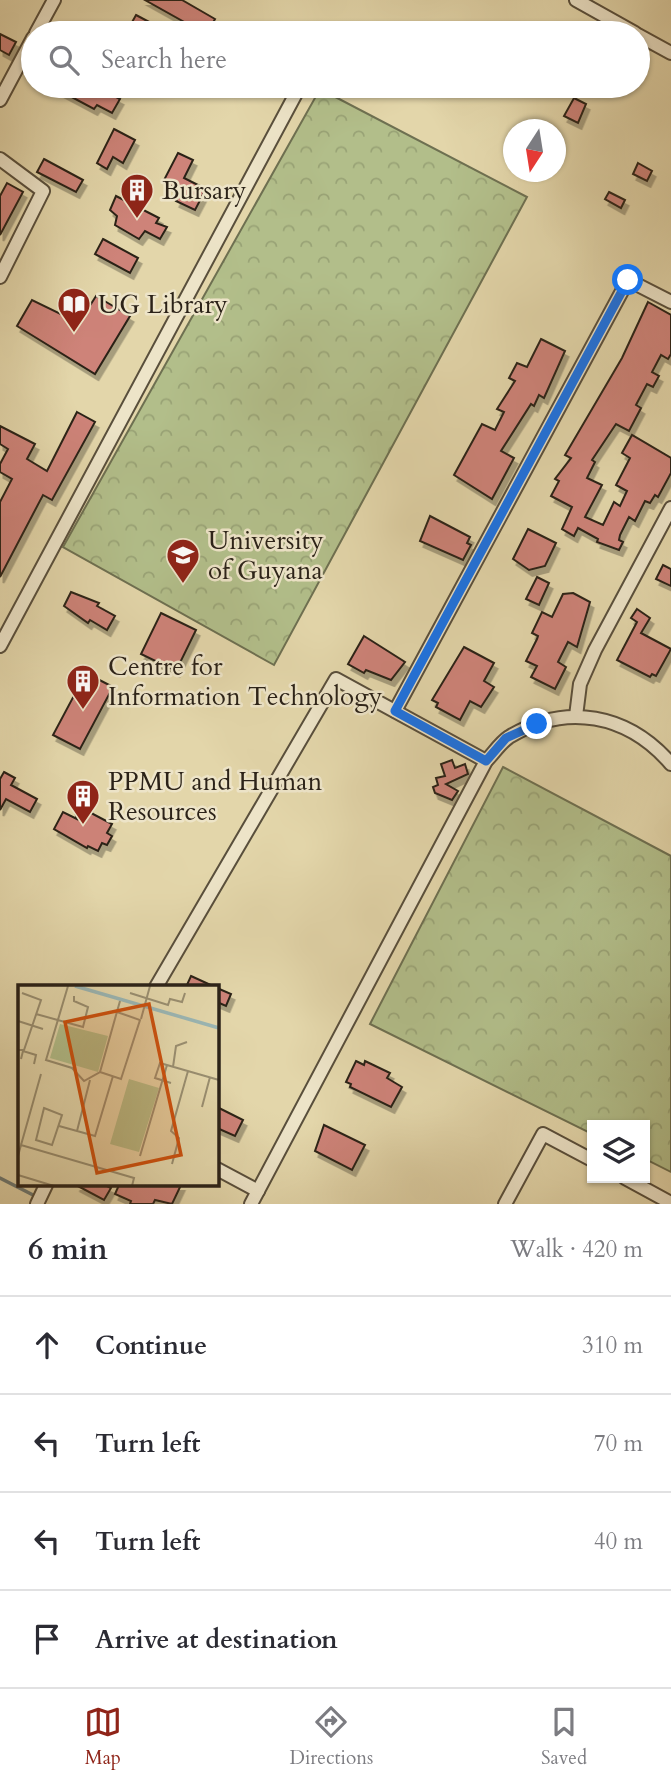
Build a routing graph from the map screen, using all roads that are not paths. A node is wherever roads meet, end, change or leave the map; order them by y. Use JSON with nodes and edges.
{"nodes":[{"id":1,"x":54,"y":0,"type":"edge"},
{"id":2,"x":576,"y":0,"type":"edge"},
{"id":3,"x":43,"y":21,"type":"edge"},
{"id":4,"x":613,"y":21,"type":"edge"},
{"id":5,"x":650,"y":42,"type":"edge"},
{"id":6,"x":671,"y":53,"type":"edge"},
{"id":7,"x":21,"y":61,"type":"edge"},
{"id":8,"x":294,"y":98,"type":"edge"},
{"id":9,"x":0,"y":100,"type":"edge"},
{"id":10,"x":0,"y":159,"type":"edge"},
{"id":11,"x":0,"y":277,"type":"edge"},
{"id":12,"x":671,"y":302,"type":"edge"},
{"id":13,"x":671,"y":508,"type":"edge"},
{"id":14,"x":0,"y":646,"type":"edge"},
{"id":15,"x":395,"y":711,"type":"junction"},
{"id":16,"x":576,"y":716,"type":"junction"},
{"id":17,"x":486,"y":761,"type":"junction"},
{"id":18,"x":671,"y":764,"type":"edge"},
{"id":19,"x":157,"y":985,"type":"edge"},
{"id":20,"x":587,"y":1157,"type":"edge"},
{"id":21,"x":219,"y":1170,"type":"edge"},
{"id":22,"x":634,"y":1183,"type":"edge"},
{"id":23,"x":258,"y":1191,"type":"junction"},
{"id":24,"x":671,"y":1203,"type":"edge"},
{"id":25,"x":251,"y":1204,"type":"edge"},
{"id":26,"x":505,"y":1204,"type":"edge"}],
"edges":[{"from":1,"to":3,"type":"street"},
{"from":2,"to":4,"type":"street"},
{"from":5,"to":6,"type":"street"},
{"from":7,"to":9,"type":"street"},
{"from":8,"to":14,"type":"street"},
{"from":10,"to":11,"type":"street"},
{"from":12,"to":15,"type":"street"},
{"from":13,"to":16,"type":"street"},
{"from":15,"to":17,"type":"street"},
{"from":15,"to":19,"type":"street"},
{"from":16,"to":17,"type":"street"},
{"from":16,"to":18,"type":"street"},
{"from":17,"to":23,"type":"street"},
{"from":20,"to":26,"type":"street"},
{"from":21,"to":23,"type":"street"},
{"from":22,"to":24,"type":"street"},
{"from":23,"to":25,"type":"street"}]}
